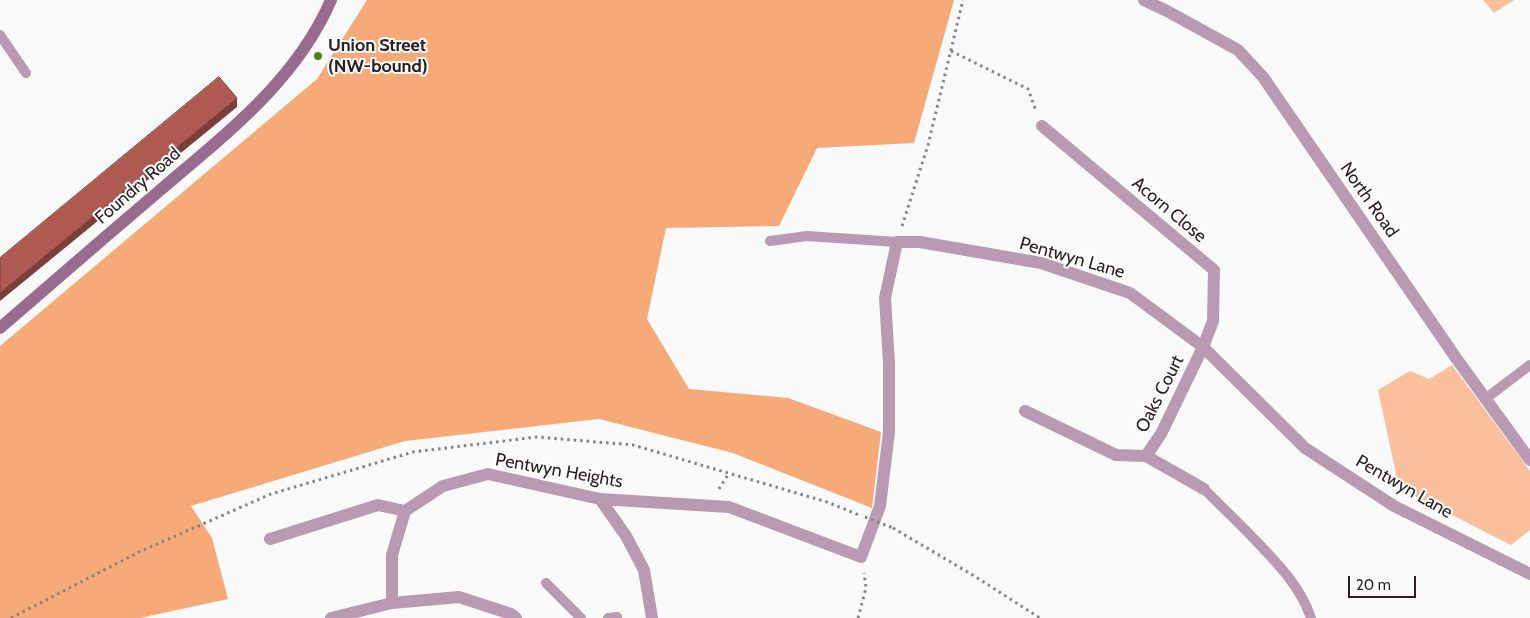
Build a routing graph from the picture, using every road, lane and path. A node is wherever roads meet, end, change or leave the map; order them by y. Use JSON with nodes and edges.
{"nodes":[{"id":1,"x":330,"y":0,"type":"edge"},
{"id":2,"x":963,"y":0,"type":"edge"},
{"id":3,"x":1144,"y":0,"type":"edge"},
{"id":4,"x":0,"y":35,"type":"edge"},
{"id":5,"x":951,"y":51,"type":"junction"},
{"id":6,"x":26,"y":73,"type":"dead end"},
{"id":7,"x":1042,"y":126,"type":"joint"},
{"id":8,"x":770,"y":241,"type":"dead end"},
{"id":9,"x":897,"y":242,"type":"junction"},
{"id":10,"x":0,"y":328,"type":"edge"},
{"id":11,"x":1203,"y":346,"type":"junction"},
{"id":12,"x":1530,"y":365,"type":"edge"},
{"id":13,"x":1485,"y":399,"type":"junction"},
{"id":14,"x":1025,"y":411,"type":"dead end"},
{"id":15,"x":1146,"y":456,"type":"junction"},
{"id":16,"x":1530,"y":460,"type":"edge"},
{"id":17,"x":1204,"y":489,"type":"joint"},
{"id":18,"x":600,"y":499,"type":"junction"},
{"id":19,"x":405,"y":511,"type":"junction"},
{"id":20,"x":865,"y":517,"type":"dead end"},
{"id":21,"x":270,"y":539,"type":"dead end"},
{"id":22,"x":861,"y":557,"type":"junction"},
{"id":23,"x":1530,"y":574,"type":"edge"},
{"id":24,"x":546,"y":583,"type":"dead end"},
{"id":25,"x":392,"y":603,"type":"junction"},
{"id":26,"x":510,"y":617,"type":"edge"},
{"id":27,"x":617,"y":617,"type":"edge"},
{"id":28,"x":331,"y":618,"type":"edge"},
{"id":29,"x":581,"y":618,"type":"edge"},
{"id":30,"x":608,"y":618,"type":"edge"},
{"id":31,"x":652,"y":618,"type":"edge"},
{"id":32,"x":858,"y":618,"type":"edge"},
{"id":33,"x":1040,"y":618,"type":"edge"},
{"id":34,"x":1311,"y":618,"type":"edge"}],
"edges":[{"from":1,"to":10,"type":"main road","name":"Foundry Road"},
{"from":2,"to":5,"type":"path"},
{"from":3,"to":13,"type":"street","name":"North Road"},
{"from":4,"to":6,"type":"lane"},
{"from":5,"to":7,"type":"path"},
{"from":5,"to":9,"type":"path"},
{"from":7,"to":11,"type":"street","name":"Acorn Close"},
{"from":8,"to":9,"type":"lane"},
{"from":9,"to":11,"type":"street","name":"Pentwyn Lane"},
{"from":9,"to":22,"type":"street"},
{"from":11,"to":15,"type":"street","name":"Oaks Court"},
{"from":11,"to":23,"type":"street","name":"Pentwyn Lane"},
{"from":12,"to":13,"type":"lane"},
{"from":13,"to":16,"type":"street","name":"North Road"},
{"from":14,"to":15,"type":"street","name":"Oaks Court"},
{"from":15,"to":17,"type":"street","name":"Oaks Court"},
{"from":17,"to":34,"type":"lane"},
{"from":18,"to":19,"type":"street","name":"Pentwyn Heights"},
{"from":18,"to":22,"type":"street","name":"Pentwyn Heights"},
{"from":18,"to":31,"type":"street"},
{"from":19,"to":21,"type":"street"},
{"from":19,"to":25,"type":"street"},
{"from":20,"to":33,"type":"path","bridge":true},
{"from":22,"to":32,"type":"path"},
{"from":24,"to":29,"type":"lane"},
{"from":25,"to":26,"type":"street"},
{"from":25,"to":28,"type":"street"},
{"from":27,"to":30,"type":"lane"}]}
